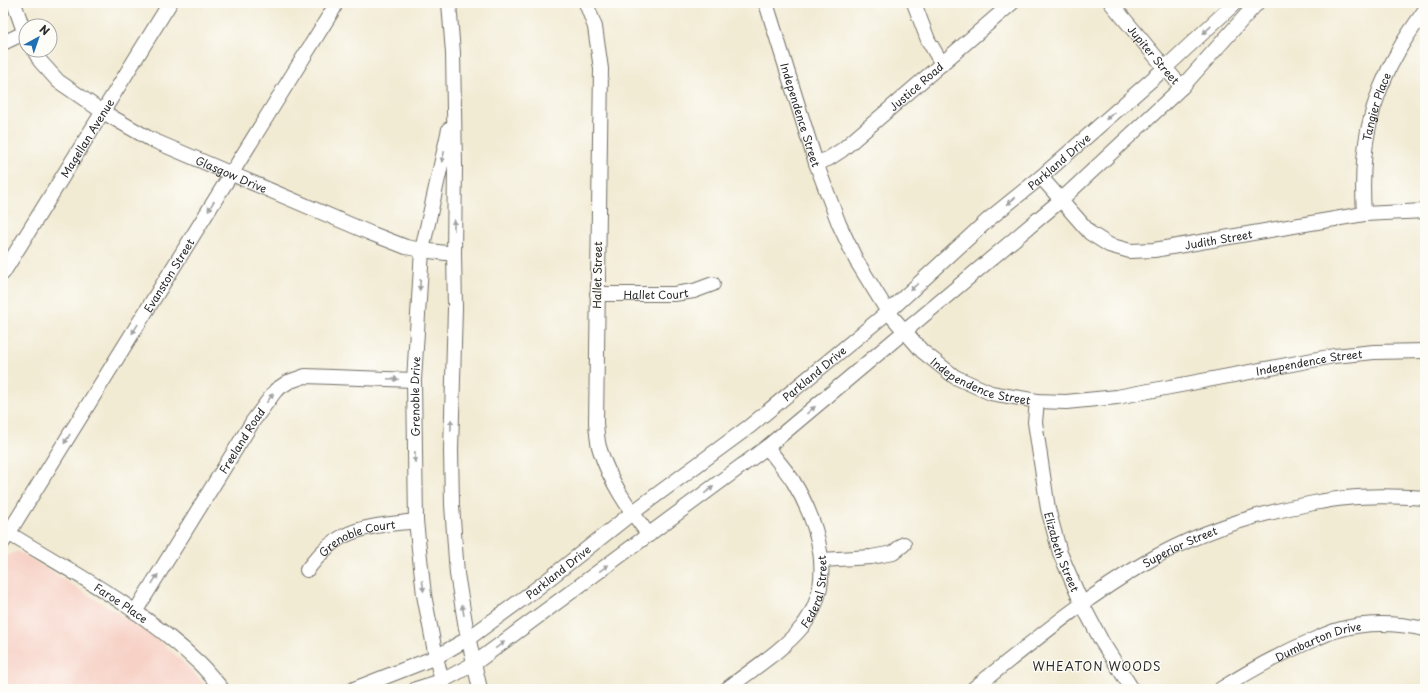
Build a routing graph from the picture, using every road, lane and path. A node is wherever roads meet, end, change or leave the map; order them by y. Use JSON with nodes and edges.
{"nodes":[{"id":1,"x":14,"y":3,"type":"edge"},
{"id":2,"x":170,"y":3,"type":"edge"},
{"id":3,"x":449,"y":3,"type":"edge"},
{"id":4,"x":586,"y":3,"type":"edge"},
{"id":5,"x":766,"y":3,"type":"edge"},
{"id":6,"x":914,"y":3,"type":"edge"},
{"id":7,"x":1012,"y":3,"type":"edge"},
{"id":8,"x":1111,"y":3,"type":"edge"},
{"id":9,"x":1235,"y":3,"type":"edge"},
{"id":10,"x":1257,"y":3,"type":"edge"},
{"id":11,"x":334,"y":8,"type":"dead end"},
{"id":12,"x":1425,"y":10,"type":"edge"},
{"id":13,"x":19,"y":18,"type":"edge"},
{"id":14,"x":18,"y":38,"type":"edge"},
{"id":15,"x":3,"y":43,"type":"edge"},
{"id":16,"x":38,"y":58,"type":"edge"},
{"id":17,"x":942,"y":64,"type":"junction"},
{"id":18,"x":1165,"y":68,"type":"junction"},
{"id":19,"x":1182,"y":87,"type":"junction"},
{"id":20,"x":455,"y":106,"type":"junction"},
{"id":21,"x":103,"y":112,"type":"junction"},
{"id":22,"x":816,"y":163,"type":"junction"},
{"id":23,"x":232,"y":173,"type":"junction"},
{"id":24,"x":1041,"y":177,"type":"junction"},
{"id":25,"x":1061,"y":200,"type":"junction"},
{"id":26,"x":1425,"y":211,"type":"edge"},
{"id":27,"x":1364,"y":214,"type":"junction"},
{"id":28,"x":422,"y":250,"type":"junction"},
{"id":29,"x":454,"y":254,"type":"junction"},
{"id":30,"x":3,"y":273,"type":"edge"},
{"id":31,"x":713,"y":284,"type":"dead end"},
{"id":32,"x":597,"y":294,"type":"junction"},
{"id":33,"x":888,"y":312,"type":"junction"},
{"id":34,"x":905,"y":332,"type":"junction"},
{"id":35,"x":1425,"y":351,"type":"edge"},
{"id":36,"x":414,"y":380,"type":"junction"},
{"id":37,"x":1038,"y":401,"type":"junction"},
{"id":38,"x":767,"y":447,"type":"junction"},
{"id":39,"x":1425,"y":498,"type":"edge"},
{"id":40,"x":632,"y":512,"type":"junction"},
{"id":41,"x":416,"y":521,"type":"junction"},
{"id":42,"x":649,"y":535,"type":"junction"},
{"id":43,"x":6,"y":537,"type":"edge"},
{"id":44,"x":904,"y":544,"type":"dead end"},
{"id":45,"x":822,"y":560,"type":"junction"},
{"id":46,"x":306,"y":570,"type":"dead end"},
{"id":47,"x":1082,"y":604,"type":"junction"},
{"id":48,"x":135,"y":612,"type":"junction"},
{"id":49,"x":1425,"y":629,"type":"edge"},
{"id":50,"x":469,"y":638,"type":"junction"},
{"id":51,"x":436,"y":657,"type":"junction"},
{"id":52,"x":475,"y":663,"type":"junction"},
{"id":53,"x":443,"y":685,"type":"edge"},
{"id":54,"x":222,"y":689,"type":"edge"},
{"id":55,"x":354,"y":689,"type":"edge"},
{"id":56,"x":416,"y":689,"type":"edge"},
{"id":57,"x":480,"y":689,"type":"edge"},
{"id":58,"x":727,"y":689,"type":"edge"},
{"id":59,"x":973,"y":689,"type":"edge"},
{"id":60,"x":1132,"y":689,"type":"edge"},
{"id":61,"x":1221,"y":689,"type":"edge"}],
"edges":[{"from":1,"to":13,"type":"street"},
{"from":2,"to":21,"type":"street","name":"Magellan Avenue"},
{"from":3,"to":20,"type":"street","name":"Grenoble Drive"},
{"from":4,"to":32,"type":"street","name":"Hallet Street"},
{"from":5,"to":22,"type":"street","name":"Independence Street"},
{"from":6,"to":17,"type":"street"},
{"from":7,"to":17,"type":"street","name":"Justice Road"},
{"from":8,"to":18,"type":"street","name":"Jupiter Street"},
{"from":9,"to":18,"type":"street","name":"Parkland Drive","one_way":true},
{"from":10,"to":19,"type":"street"},
{"from":11,"to":23,"type":"street","name":"Evanston Street"},
{"from":12,"to":27,"type":"street","name":"Tangier Place"},
{"from":14,"to":15,"type":"street"},
{"from":16,"to":21,"type":"street","name":"Glasgow Drive"},
{"from":17,"to":22,"type":"street","name":"Justice Road"},
{"from":18,"to":19,"type":"street","name":"Jupiter Street"},
{"from":18,"to":24,"type":"street","name":"Parkland Drive","one_way":true},
{"from":19,"to":25,"type":"street"},
{"from":20,"to":28,"type":"street","name":"Grenoble Drive","one_way":true},
{"from":29,"to":20,"type":"street","name":"Grenoble Drive","one_way":true},
{"from":21,"to":23,"type":"street","name":"Glasgow Drive"},
{"from":21,"to":30,"type":"street","name":"Magellan Avenue"},
{"from":22,"to":33,"type":"street","name":"Independence Street"},
{"from":23,"to":28,"type":"street","name":"Glasgow Drive"},
{"from":23,"to":43,"type":"street","name":"Evanston Street","one_way":true},
{"from":24,"to":25,"type":"street","name":"Judith Street"},
{"from":24,"to":33,"type":"street","name":"Parkland Drive","one_way":true},
{"from":25,"to":27,"type":"street","name":"Judith Street"},
{"from":25,"to":34,"type":"street"},
{"from":26,"to":27,"type":"street","name":"Judith Street"},
{"from":28,"to":29,"type":"street","name":"Glasgow Drive"},
{"from":28,"to":36,"type":"street","name":"Grenoble Drive","one_way":true},
{"from":50,"to":29,"type":"street","name":"Grenoble Drive","one_way":true},
{"from":31,"to":32,"type":"street","name":"Hallet Court"},
{"from":32,"to":40,"type":"street","name":"Hallet Street"},
{"from":33,"to":34,"type":"street","name":"Independence Street"},
{"from":33,"to":40,"type":"street","name":"Parkland Drive"},
{"from":34,"to":37,"type":"street","name":"Independence Street"},
{"from":38,"to":34,"type":"street","one_way":true},
{"from":35,"to":37,"type":"street","name":"Independence Street"},
{"from":36,"to":41,"type":"street","name":"Grenoble Drive","one_way":true},
{"from":48,"to":36,"type":"street","name":"Freeland Road","one_way":true},
{"from":37,"to":47,"type":"street","name":"Elizabeth Street"},
{"from":42,"to":38,"type":"street","one_way":true},
{"from":38,"to":45,"type":"street","name":"Federal Street"},
{"from":39,"to":47,"type":"street","name":"Superior Street"},
{"from":40,"to":42,"type":"street","name":"Hallet Street"},
{"from":40,"to":50,"type":"street","name":"Parkland Drive"},
{"from":41,"to":46,"type":"street","name":"Grenoble Court"},
{"from":41,"to":51,"type":"street","name":"Grenoble Drive","one_way":true},
{"from":52,"to":42,"type":"street","one_way":true},
{"from":43,"to":48,"type":"street","name":"Faroe Place"},
{"from":44,"to":45,"type":"street"},
{"from":45,"to":58,"type":"street","name":"Federal Street"},
{"from":47,"to":59,"type":"street","name":"Superior Street"},
{"from":47,"to":60,"type":"street","name":"Elizabeth Street"},
{"from":48,"to":54,"type":"street","name":"Faroe Place"},
{"from":49,"to":61,"type":"street","name":"Dumbarton Drive"},
{"from":50,"to":51,"type":"street","name":"Parkland Drive"},
{"from":50,"to":52,"type":"street","name":"Grenoble Drive"},
{"from":51,"to":53,"type":"street","name":"Grenoble Drive"},
{"from":51,"to":55,"type":"street","name":"Parkland Drive"},
{"from":52,"to":53,"type":"street"},
{"from":52,"to":57,"type":"street","name":"Grenoble Drive"},
{"from":53,"to":56,"type":"street"}]}
